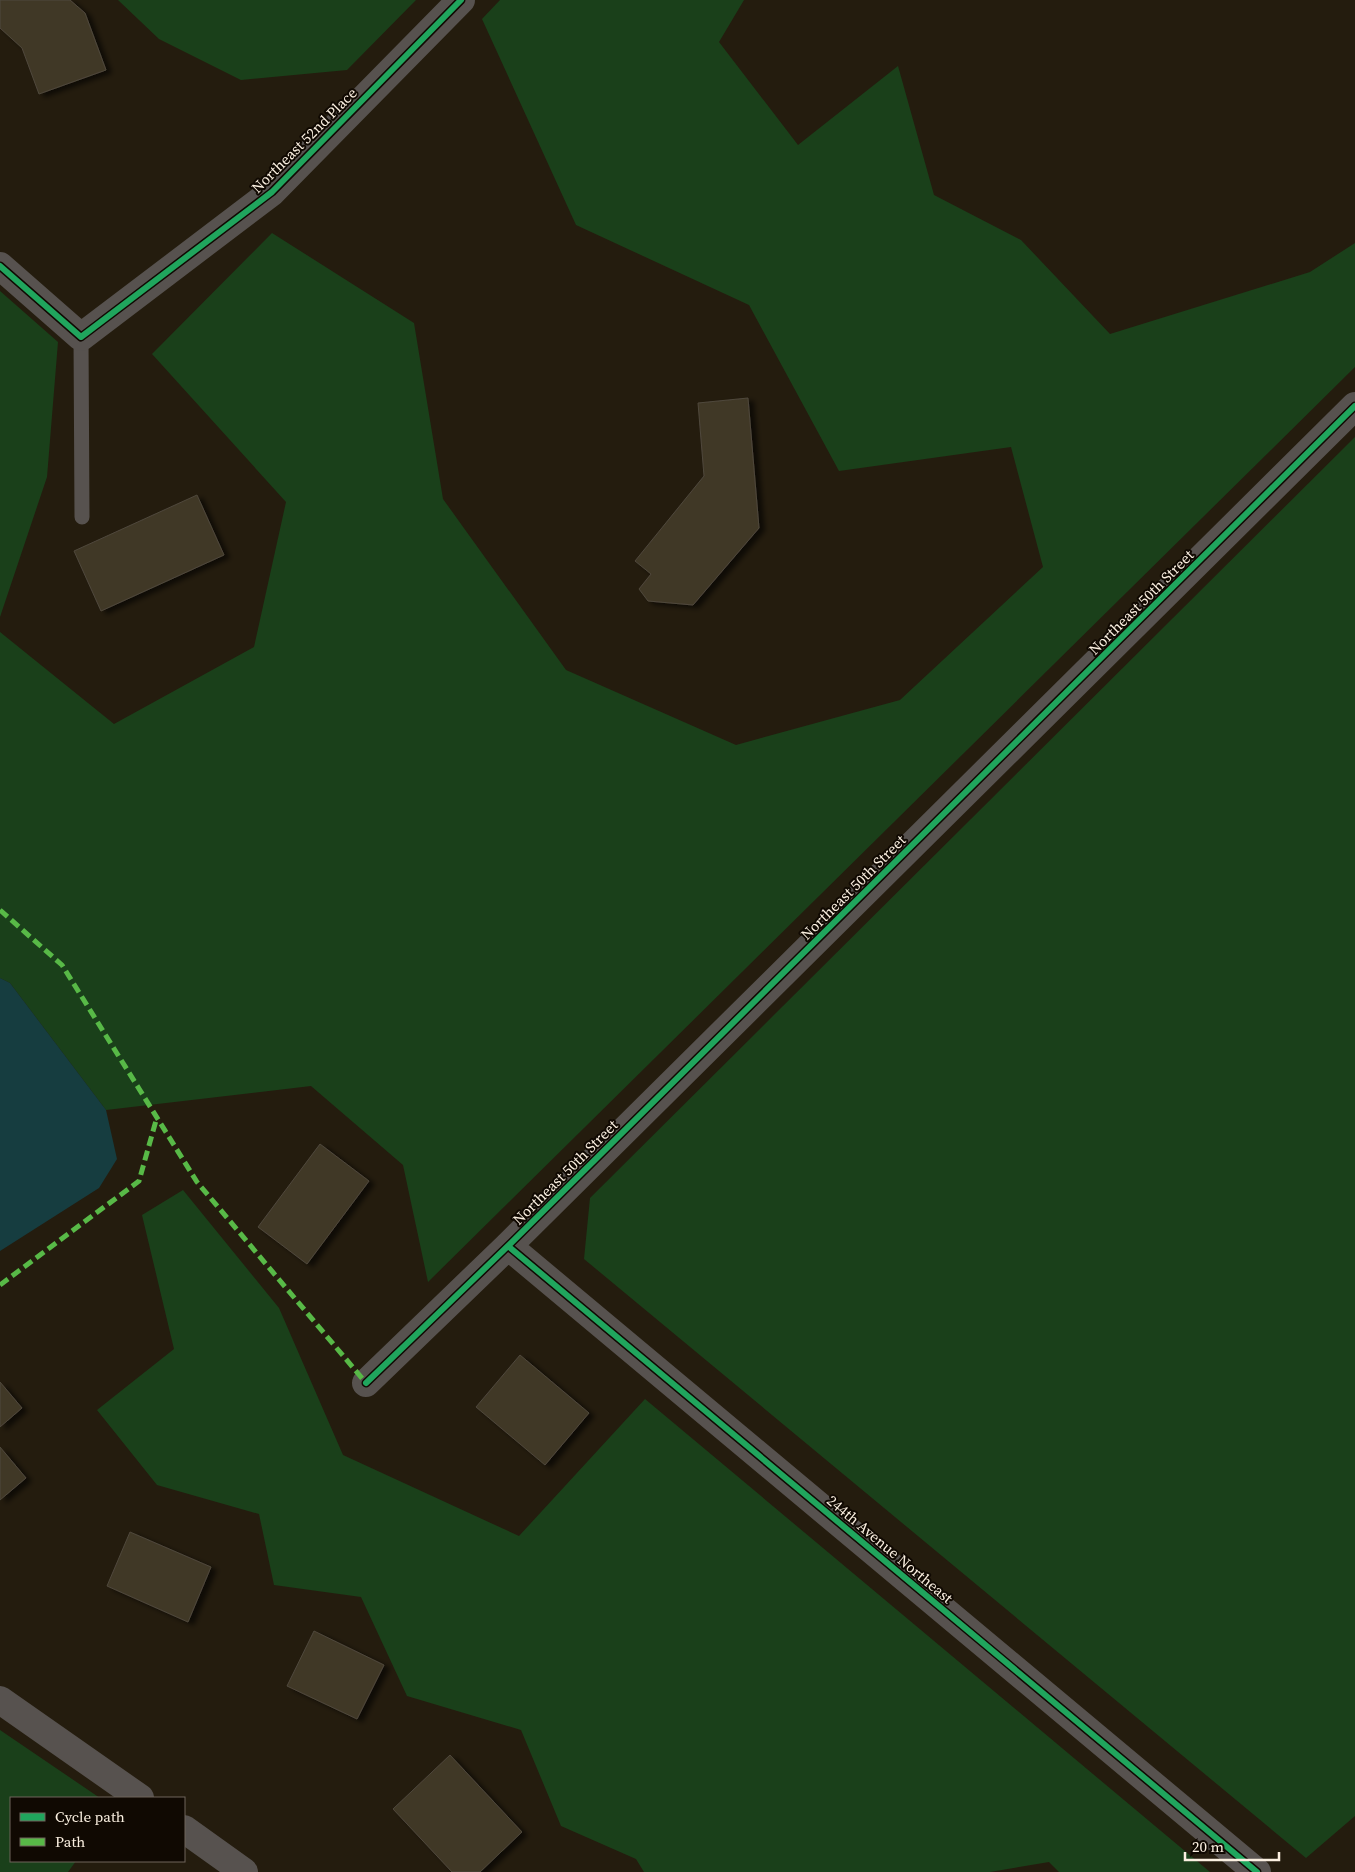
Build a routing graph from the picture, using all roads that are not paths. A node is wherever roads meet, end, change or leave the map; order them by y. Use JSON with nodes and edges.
{"nodes":[{"id":1,"x":461,"y":0,"type":"edge"},
{"id":2,"x":0,"y":266,"type":"edge"},
{"id":3,"x":80,"y":337,"type":"junction"},
{"id":4,"x":1355,"y":406,"type":"edge"},
{"id":5,"x":82,"y":517,"type":"dead end"},
{"id":6,"x":508,"y":1246,"type":"junction"},
{"id":7,"x":366,"y":1383,"type":"dead end"},
{"id":8,"x":0,"y":1700,"type":"edge"},
{"id":9,"x":139,"y":1797,"type":"edge"},
{"id":10,"x":185,"y":1830,"type":"edge"},
{"id":11,"x":244,"y":1872,"type":"edge"},
{"id":12,"x":1257,"y":1872,"type":"edge"}],
"edges":[{"from":1,"to":3,"type":"street","name":"Northeast 52nd Place"},
{"from":2,"to":3,"type":"street"},
{"from":3,"to":5,"type":"lane"},
{"from":4,"to":6,"type":"street","name":"Northeast 50th Street"},
{"from":6,"to":7,"type":"street","name":"Northeast 50th Street"},
{"from":6,"to":12,"type":"street","name":"244th Avenue Northeast"},
{"from":8,"to":9,"type":"street"},
{"from":10,"to":11,"type":"street"}]}
